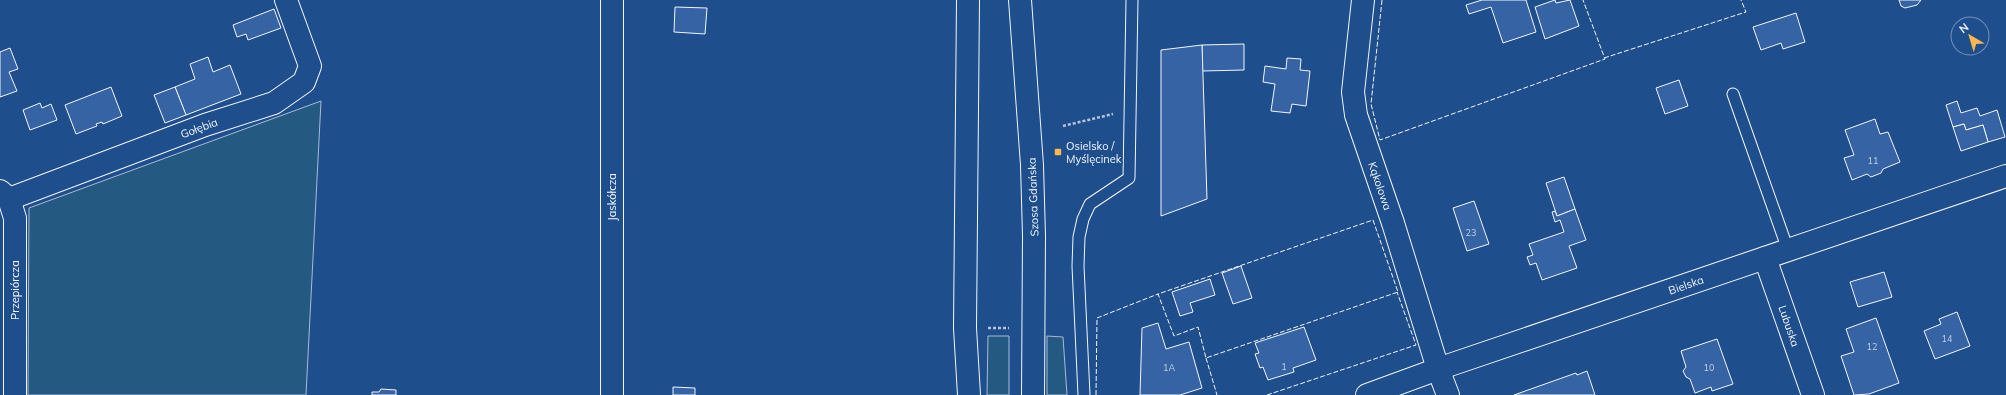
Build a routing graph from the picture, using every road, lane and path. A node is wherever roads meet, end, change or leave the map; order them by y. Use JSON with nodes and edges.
{"nodes":[{"id":1,"x":286,"y":0,"type":"edge"},
{"id":2,"x":612,"y":0,"type":"edge"},
{"id":3,"x":968,"y":0,"type":"edge"},
{"id":4,"x":1020,"y":0,"type":"edge"},
{"id":5,"x":1132,"y":0,"type":"edge"},
{"id":6,"x":1363,"y":0,"type":"edge"},
{"id":7,"x":1733,"y":94,"type":"dead end"},
{"id":8,"x":1130,"y":112,"type":"junction"},
{"id":9,"x":1063,"y":126,"type":"dead end"},
{"id":10,"x":2006,"y":176,"type":"edge"},
{"id":11,"x":4,"y":195,"type":"edge"},
{"id":12,"x":1788,"y":250,"type":"junction"},
{"id":13,"x":1765,"y":258,"type":"junction"},
{"id":14,"x":988,"y":328,"type":"dead end"},
{"id":15,"x":1010,"y":328,"type":"dead end"},
{"id":16,"x":1438,"y":369,"type":"junction"},
{"id":17,"x":15,"y":395,"type":"edge"},
{"id":18,"x":612,"y":395,"type":"edge"},
{"id":19,"x":970,"y":395,"type":"edge"},
{"id":20,"x":1033,"y":395,"type":"edge"},
{"id":21,"x":1084,"y":395,"type":"edge"},
{"id":22,"x":1366,"y":395,"type":"edge"},
{"id":23,"x":1448,"y":395,"type":"edge"},
{"id":24,"x":1814,"y":395,"type":"edge"}],
"edges":[{"from":1,"to":11,"type":"street","name":"Gołębia"},
{"from":2,"to":18,"type":"street","name":"Jaskółcza"},
{"from":3,"to":19,"type":"street"},
{"from":4,"to":20,"type":"street","name":"Szosa Gdańska"},
{"from":5,"to":8,"type":"lane"},
{"from":6,"to":16,"type":"street","name":"Kąkolowa"},
{"from":7,"to":12,"type":"lane"},
{"from":8,"to":9,"type":"path"},
{"from":8,"to":21,"type":"lane"},
{"from":10,"to":12,"type":"street","name":"Bielska"},
{"from":11,"to":17,"type":"street","name":"Przepiórcza"},
{"from":12,"to":13,"type":"street","name":"Bielska"},
{"from":13,"to":16,"type":"street","name":"Bielska"},
{"from":13,"to":24,"type":"street","name":"Lubuska"},
{"from":14,"to":15,"type":"path"},
{"from":16,"to":22,"type":"street","name":"Bielska"},
{"from":16,"to":23,"type":"street","name":"Kąkolowa"}]}
